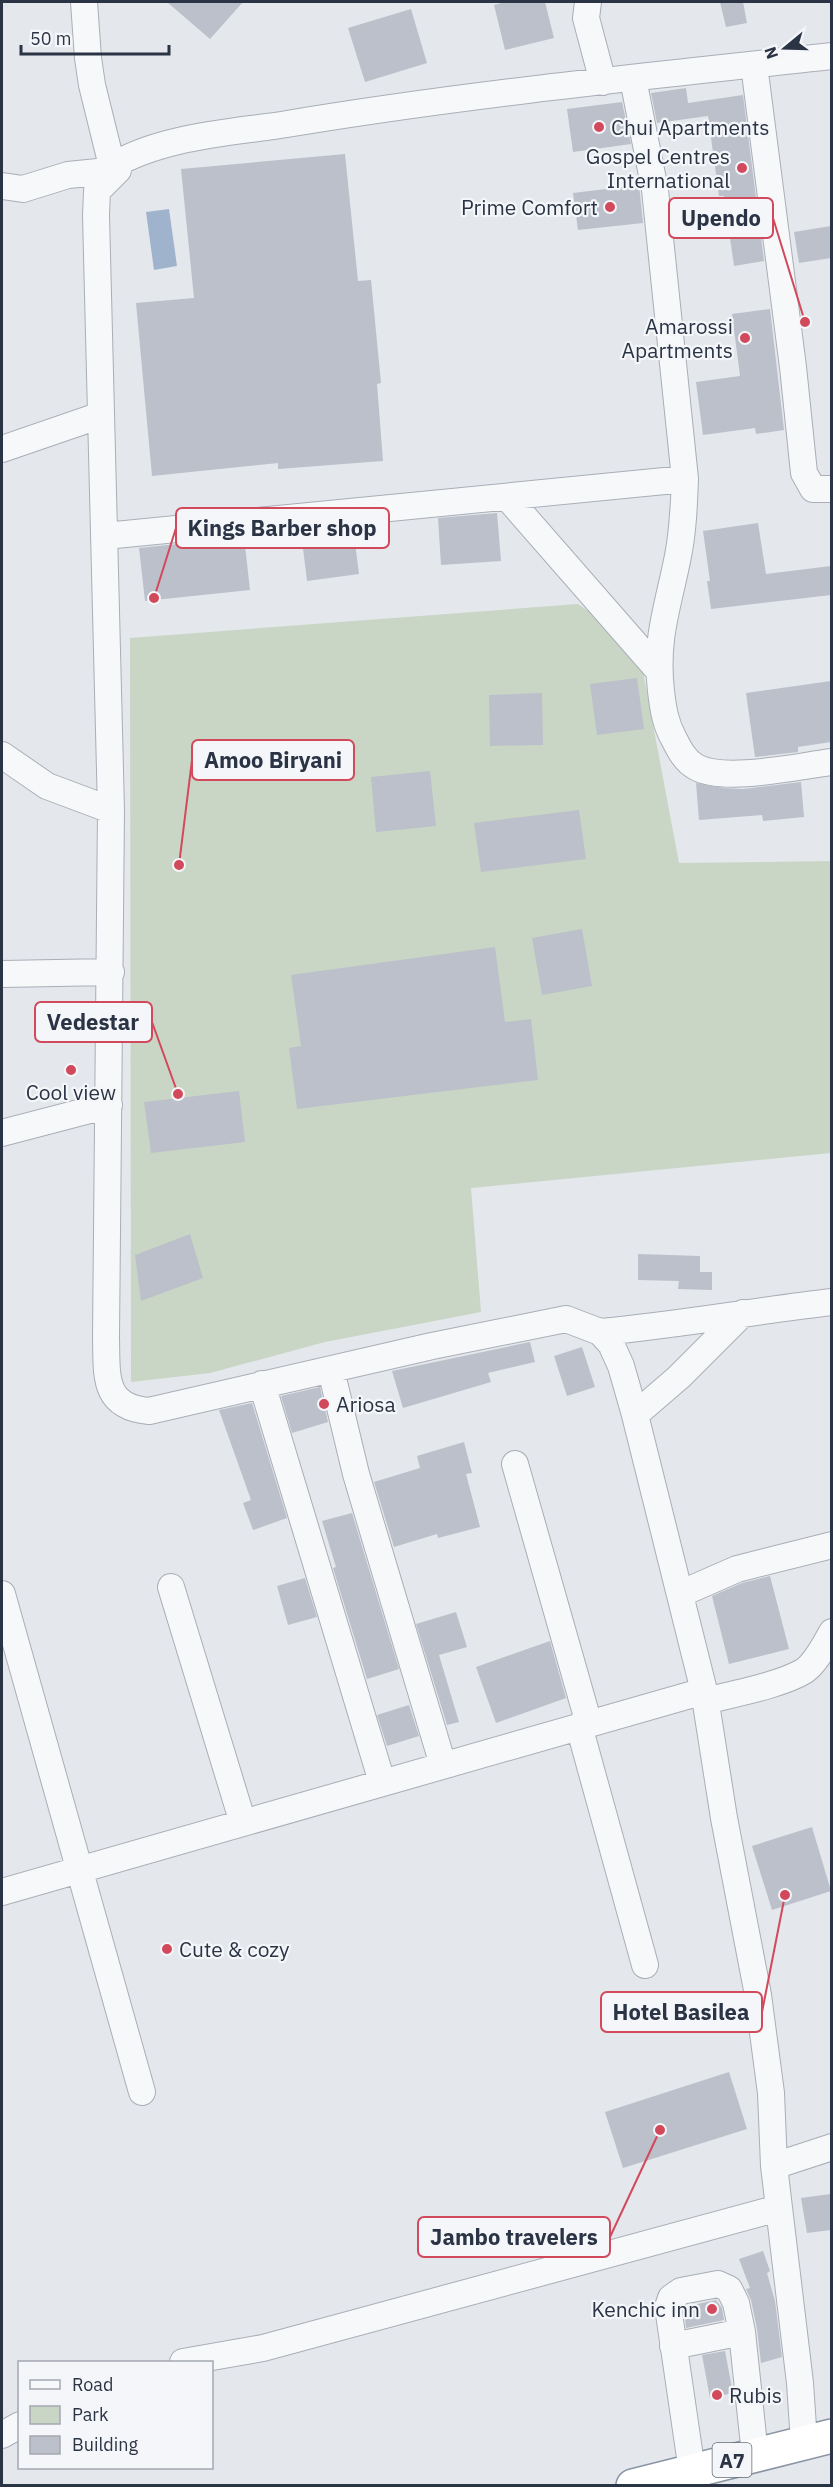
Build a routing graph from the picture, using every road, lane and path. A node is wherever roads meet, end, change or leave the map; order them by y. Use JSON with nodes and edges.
{"nodes":[{"id":1,"x":84,"y":2,"type":"edge"},
{"id":2,"x":588,"y":2,"type":"edge"},
{"id":3,"x":831,"y":56,"type":"edge"},
{"id":4,"x":754,"y":65,"type":"junction"},
{"id":5,"x":633,"y":79,"type":"junction"},
{"id":6,"x":603,"y":82,"type":"junction"},
{"id":7,"x":115,"y":168,"type":"junction"},
{"id":8,"x":3,"y":189,"type":"edge"},
{"id":9,"x":101,"y":415,"type":"junction"},
{"id":10,"x":2,"y":449,"type":"edge"},
{"id":11,"x":686,"y":479,"type":"junction"},
{"id":12,"x":831,"y":489,"type":"edge"},
{"id":13,"x":507,"y":497,"type":"junction"},
{"id":14,"x":105,"y":536,"type":"junction"},
{"id":15,"x":659,"y":670,"type":"junction"},
{"id":16,"x":2,"y":754,"type":"edge"},
{"id":17,"x":831,"y":762,"type":"edge"},
{"id":18,"x":111,"y":810,"type":"junction"},
{"id":19,"x":111,"y":972,"type":"junction"},
{"id":20,"x":2,"y":974,"type":"edge"},
{"id":21,"x":109,"y":1105,"type":"junction"},
{"id":22,"x":2,"y":1133,"type":"edge"},
{"id":23,"x":831,"y":1302,"type":"edge"},
{"id":24,"x":743,"y":1312,"type":"junction"},
{"id":25,"x":600,"y":1332,"type":"junction"},
{"id":26,"x":331,"y":1370,"type":"junction"},
{"id":27,"x":262,"y":1384,"type":"junction"},
{"id":28,"x":635,"y":1415,"type":"junction"},
{"id":29,"x":515,"y":1464,"type":"dead end"},
{"id":30,"x":831,"y":1545,"type":"edge"},
{"id":31,"x":171,"y":1587,"type":"dead end"},
{"id":32,"x":2,"y":1594,"type":"edge"},
{"id":33,"x":680,"y":1594,"type":"junction"},
{"id":34,"x":831,"y":1632,"type":"edge"},
{"id":35,"x":705,"y":1696,"type":"junction"},
{"id":36,"x":584,"y":1725,"type":"junction"},
{"id":37,"x":443,"y":1765,"type":"junction"},
{"id":38,"x":382,"y":1782,"type":"junction"},
{"id":39,"x":243,"y":1823,"type":"junction"},
{"id":40,"x":80,"y":1869,"type":"junction"},
{"id":41,"x":2,"y":1892,"type":"edge"},
{"id":42,"x":645,"y":1965,"type":"dead end"},
{"id":43,"x":142,"y":2092,"type":"dead end"},
{"id":44,"x":831,"y":2147,"type":"edge"},
{"id":45,"x":774,"y":2166,"type":"junction"},
{"id":46,"x":779,"y":2208,"type":"junction"},
{"id":47,"x":742,"y":2332,"type":"junction"},
{"id":48,"x":673,"y":2346,"type":"junction"},
{"id":49,"x":189,"y":2361,"type":"edge"},
{"id":50,"x":18,"y":2426,"type":"edge"},
{"id":51,"x":2,"y":2435,"type":"edge"},
{"id":52,"x":818,"y":2439,"type":"edge"},
{"id":53,"x":755,"y":2455,"type":"junction"},
{"id":54,"x":692,"y":2470,"type":"junction"},
{"id":55,"x":633,"y":2486,"type":"edge"}],
"edges":[{"from":1,"to":7,"type":"street"},
{"from":2,"to":6,"type":"street"},
{"from":3,"to":4,"type":"street"},
{"from":4,"to":5,"type":"street"},
{"from":4,"to":12,"type":"street"},
{"from":5,"to":6,"type":"street"},
{"from":5,"to":11,"type":"street"},
{"from":6,"to":7,"type":"street"},
{"from":7,"to":8,"type":"street"},
{"from":7,"to":9,"type":"street"},
{"from":9,"to":10,"type":"street"},
{"from":9,"to":14,"type":"street"},
{"from":11,"to":13,"type":"street"},
{"from":11,"to":15,"type":"street"},
{"from":13,"to":14,"type":"street"},
{"from":13,"to":15,"type":"street"},
{"from":14,"to":18,"type":"street"},
{"from":15,"to":17,"type":"street"},
{"from":16,"to":18,"type":"street"},
{"from":18,"to":19,"type":"street"},
{"from":19,"to":20,"type":"street"},
{"from":19,"to":21,"type":"street"},
{"from":21,"to":22,"type":"street"},
{"from":21,"to":27,"type":"street"},
{"from":23,"to":24,"type":"street"},
{"from":24,"to":25,"type":"street"},
{"from":24,"to":28,"type":"street"},
{"from":25,"to":26,"type":"street"},
{"from":25,"to":28,"type":"street"},
{"from":26,"to":27,"type":"street"},
{"from":26,"to":37,"type":"street"},
{"from":27,"to":38,"type":"street"},
{"from":28,"to":33,"type":"street"},
{"from":29,"to":36,"type":"street"},
{"from":30,"to":33,"type":"street"},
{"from":31,"to":39,"type":"street"},
{"from":32,"to":40,"type":"street"},
{"from":33,"to":35,"type":"street"},
{"from":34,"to":35,"type":"street"},
{"from":35,"to":36,"type":"street"},
{"from":35,"to":45,"type":"street"},
{"from":36,"to":37,"type":"street"},
{"from":36,"to":42,"type":"street"},
{"from":37,"to":38,"type":"street"},
{"from":38,"to":39,"type":"street"},
{"from":39,"to":40,"type":"street"},
{"from":40,"to":41,"type":"street"},
{"from":40,"to":43,"type":"street"},
{"from":44,"to":45,"type":"street"},
{"from":45,"to":46,"type":"street"},
{"from":46,"to":49,"type":"street"},
{"from":46,"to":52,"type":"street"},
{"from":47,"to":48,"type":"street"},
{"from":47,"to":48,"type":"street"},
{"from":47,"to":53,"type":"street"},
{"from":48,"to":54,"type":"street"},
{"from":50,"to":51,"type":"street"},
{"from":52,"to":53,"type":"highway","number":"A7"},
{"from":53,"to":54,"type":"highway","number":"A7"},
{"from":54,"to":55,"type":"highway","number":"A7"}]}
